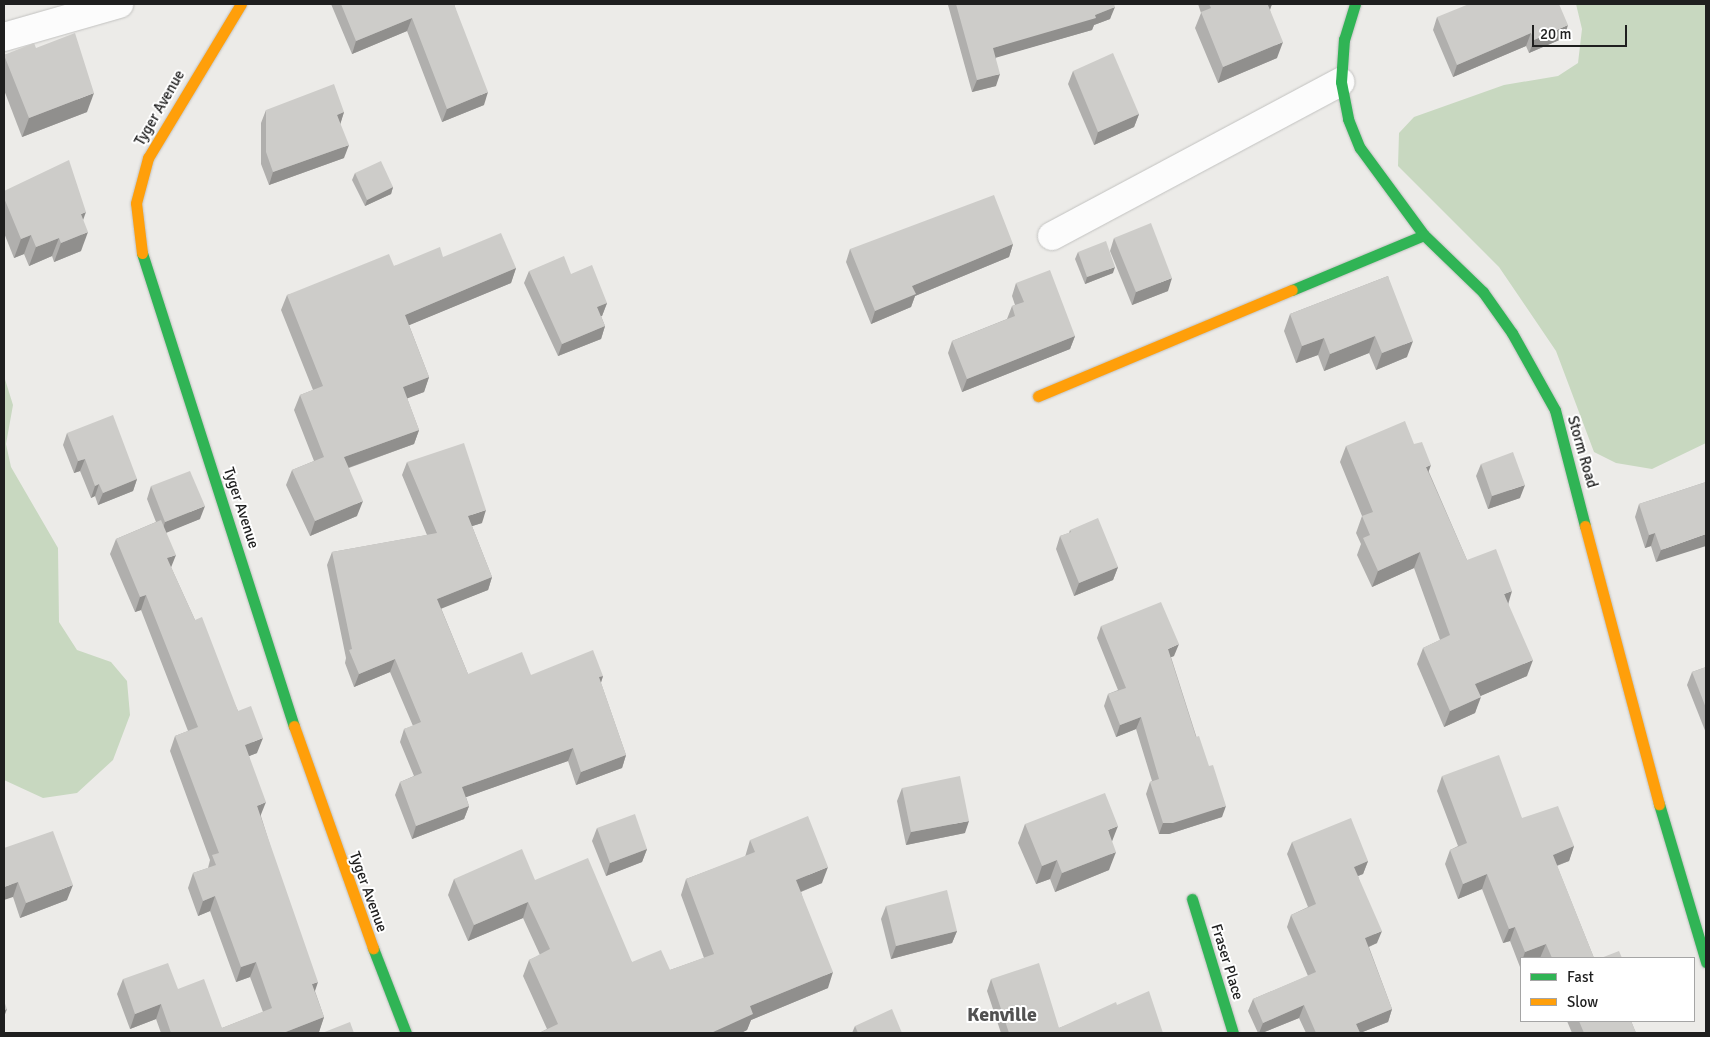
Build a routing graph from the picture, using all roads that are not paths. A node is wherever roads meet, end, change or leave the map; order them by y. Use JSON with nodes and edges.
{"nodes":[{"id":1,"x":119,"y":4,"type":"edge"},
{"id":2,"x":241,"y":4,"type":"edge"},
{"id":3,"x":1355,"y":4,"type":"edge"},
{"id":4,"x":4,"y":37,"type":"edge"},
{"id":5,"x":1341,"y":82,"type":"junction"},
{"id":6,"x":1424,"y":235,"type":"junction"},
{"id":7,"x":1052,"y":236,"type":"dead end"},
{"id":8,"x":1038,"y":396,"type":"dead end"},
{"id":9,"x":1192,"y":899,"type":"dead end"},
{"id":10,"x":1706,"y":962,"type":"edge"},
{"id":11,"x":406,"y":1033,"type":"edge"},
{"id":12,"x":1233,"y":1033,"type":"edge"}],
"edges":[{"from":1,"to":4,"type":"street"},
{"from":2,"to":11,"type":"street","name":"Tyger Avenue"},
{"from":3,"to":5,"type":"street","name":"Storm Road"},
{"from":5,"to":6,"type":"street","name":"Storm Road"},
{"from":5,"to":7,"type":"street"},
{"from":6,"to":8,"type":"street"},
{"from":6,"to":10,"type":"street","name":"Storm Road"},
{"from":9,"to":12,"type":"street","name":"Fraser Place"}]}
